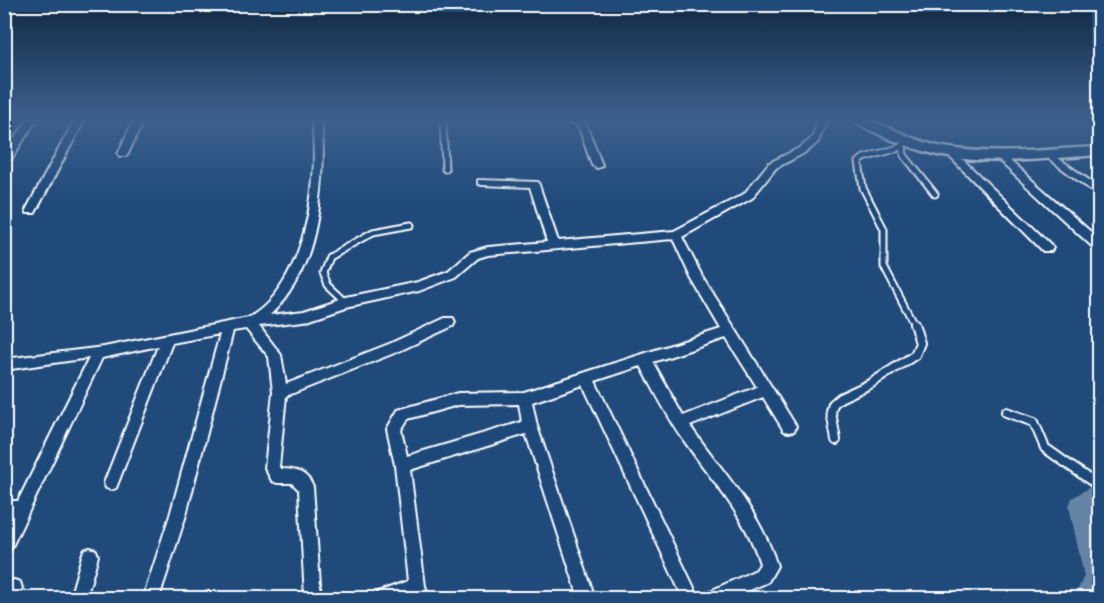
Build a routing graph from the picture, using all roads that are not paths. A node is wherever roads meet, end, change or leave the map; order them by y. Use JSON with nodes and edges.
{"nodes":[{"id":1,"x":14,"y":147,"type":"edge"},
{"id":2,"x":65,"y":147,"type":"edge"},
{"id":3,"x":126,"y":147,"type":"edge"},
{"id":4,"x":319,"y":147,"type":"edge"},
{"id":5,"x":444,"y":147,"type":"edge"},
{"id":6,"x":590,"y":147,"type":"edge"},
{"id":7,"x":806,"y":147,"type":"edge"},
{"id":8,"x":894,"y":147,"type":"edge"},
{"id":9,"x":903,"y":147,"type":"edge"},
{"id":10,"x":920,"y":147,"type":"edge"},
{"id":11,"x":1100,"y":151,"type":"edge"},
{"id":12,"x":951,"y":153,"type":"junction"},
{"id":13,"x":1047,"y":153,"type":"junction"},
{"id":14,"x":123,"y":154,"type":"dead end"},
{"id":15,"x":998,"y":155,"type":"junction"},
{"id":16,"x":4,"y":164,"type":"edge"},
{"id":17,"x":597,"y":165,"type":"dead end"},
{"id":18,"x":445,"y":170,"type":"dead end"},
{"id":19,"x":482,"y":182,"type":"dead end"},
{"id":20,"x":1098,"y":192,"type":"edge"},
{"id":21,"x":935,"y":194,"type":"dead end"},
{"id":22,"x":32,"y":210,"type":"dead end"},
{"id":23,"x":411,"y":225,"type":"dead end"},
{"id":24,"x":676,"y":235,"type":"junction"},
{"id":25,"x":554,"y":244,"type":"junction"},
{"id":26,"x":1100,"y":247,"type":"edge"},
{"id":27,"x":1047,"y":248,"type":"dead end"},
{"id":28,"x":346,"y":302,"type":"junction"},
{"id":29,"x":449,"y":322,"type":"dead end"},
{"id":30,"x":252,"y":323,"type":"junction"},
{"id":31,"x":228,"y":328,"type":"junction"},
{"id":32,"x":729,"y":332,"type":"junction"},
{"id":33,"x":167,"y":340,"type":"junction"},
{"id":34,"x":101,"y":351,"type":"junction"},
{"id":35,"x":644,"y":359,"type":"junction"},
{"id":36,"x":4,"y":365,"type":"edge"},
{"id":37,"x":587,"y":378,"type":"junction"},
{"id":38,"x":766,"y":390,"type":"junction"},
{"id":39,"x":280,"y":392,"type":"junction"},
{"id":40,"x":524,"y":398,"type":"junction"},
{"id":41,"x":1006,"y":412,"type":"dead end"},
{"id":42,"x":680,"y":423,"type":"junction"},
{"id":43,"x":530,"y":426,"type":"junction"},
{"id":44,"x":789,"y":426,"type":"dead end"},
{"id":45,"x":836,"y":440,"type":"dead end"},
{"id":46,"x":402,"y":465,"type":"junction"},
{"id":47,"x":111,"y":483,"type":"dead end"},
{"id":48,"x":1100,"y":488,"type":"edge"},
{"id":49,"x":21,"y":508,"type":"junction"},
{"id":50,"x":4,"y":509,"type":"edge"},
{"id":51,"x":4,"y":545,"type":"edge"},
{"id":52,"x":90,"y":556,"type":"dead end"},
{"id":53,"x":419,"y":592,"type":"edge"},
{"id":54,"x":78,"y":598,"type":"edge"},
{"id":55,"x":151,"y":598,"type":"edge"},
{"id":56,"x":313,"y":598,"type":"edge"},
{"id":57,"x":384,"y":598,"type":"edge"},
{"id":58,"x":587,"y":598,"type":"edge"},
{"id":59,"x":691,"y":598,"type":"edge"},
{"id":60,"x":714,"y":598,"type":"edge"}],
"edges":[{"from":1,"to":16,"type":"street"},
{"from":2,"to":22,"type":"street"},
{"from":3,"to":14,"type":"street"},
{"from":4,"to":30,"type":"street"},
{"from":5,"to":18,"type":"lane"},
{"from":6,"to":17,"type":"street"},
{"from":7,"to":24,"type":"street"},
{"from":8,"to":45,"type":"lane"},
{"from":9,"to":21,"type":"lane"},
{"from":10,"to":12,"type":"main road"},
{"from":11,"to":13,"type":"main road"},
{"from":12,"to":15,"type":"main road"},
{"from":12,"to":27,"type":"street"},
{"from":13,"to":15,"type":"main road"},
{"from":13,"to":20,"type":"street"},
{"from":15,"to":26,"type":"street"},
{"from":19,"to":25,"type":"street"},
{"from":23,"to":28,"type":"lane"},
{"from":24,"to":25,"type":"street"},
{"from":24,"to":32,"type":"street"},
{"from":25,"to":28,"type":"street"},
{"from":28,"to":30,"type":"street"},
{"from":29,"to":39,"type":"street"},
{"from":30,"to":31,"type":"street"},
{"from":30,"to":39,"type":"street"},
{"from":31,"to":33,"type":"street"},
{"from":31,"to":55,"type":"street"},
{"from":32,"to":35,"type":"street"},
{"from":32,"to":38,"type":"street"},
{"from":33,"to":34,"type":"street"},
{"from":33,"to":47,"type":"street"},
{"from":34,"to":36,"type":"street"},
{"from":34,"to":49,"type":"street"},
{"from":35,"to":37,"type":"street"},
{"from":35,"to":42,"type":"street"},
{"from":37,"to":40,"type":"street"},
{"from":37,"to":59,"type":"street"},
{"from":38,"to":42,"type":"street"},
{"from":38,"to":44,"type":"street"},
{"from":39,"to":56,"type":"street"},
{"from":40,"to":43,"type":"street"},
{"from":40,"to":46,"type":"street"},
{"from":41,"to":48,"type":"lane"},
{"from":42,"to":60,"type":"street"},
{"from":43,"to":46,"type":"street"},
{"from":43,"to":58,"type":"street"},
{"from":46,"to":53,"type":"street"},
{"from":49,"to":50,"type":"street"},
{"from":49,"to":51,"type":"street"},
{"from":52,"to":54,"type":"street"},
{"from":53,"to":57,"type":"street"}]}
